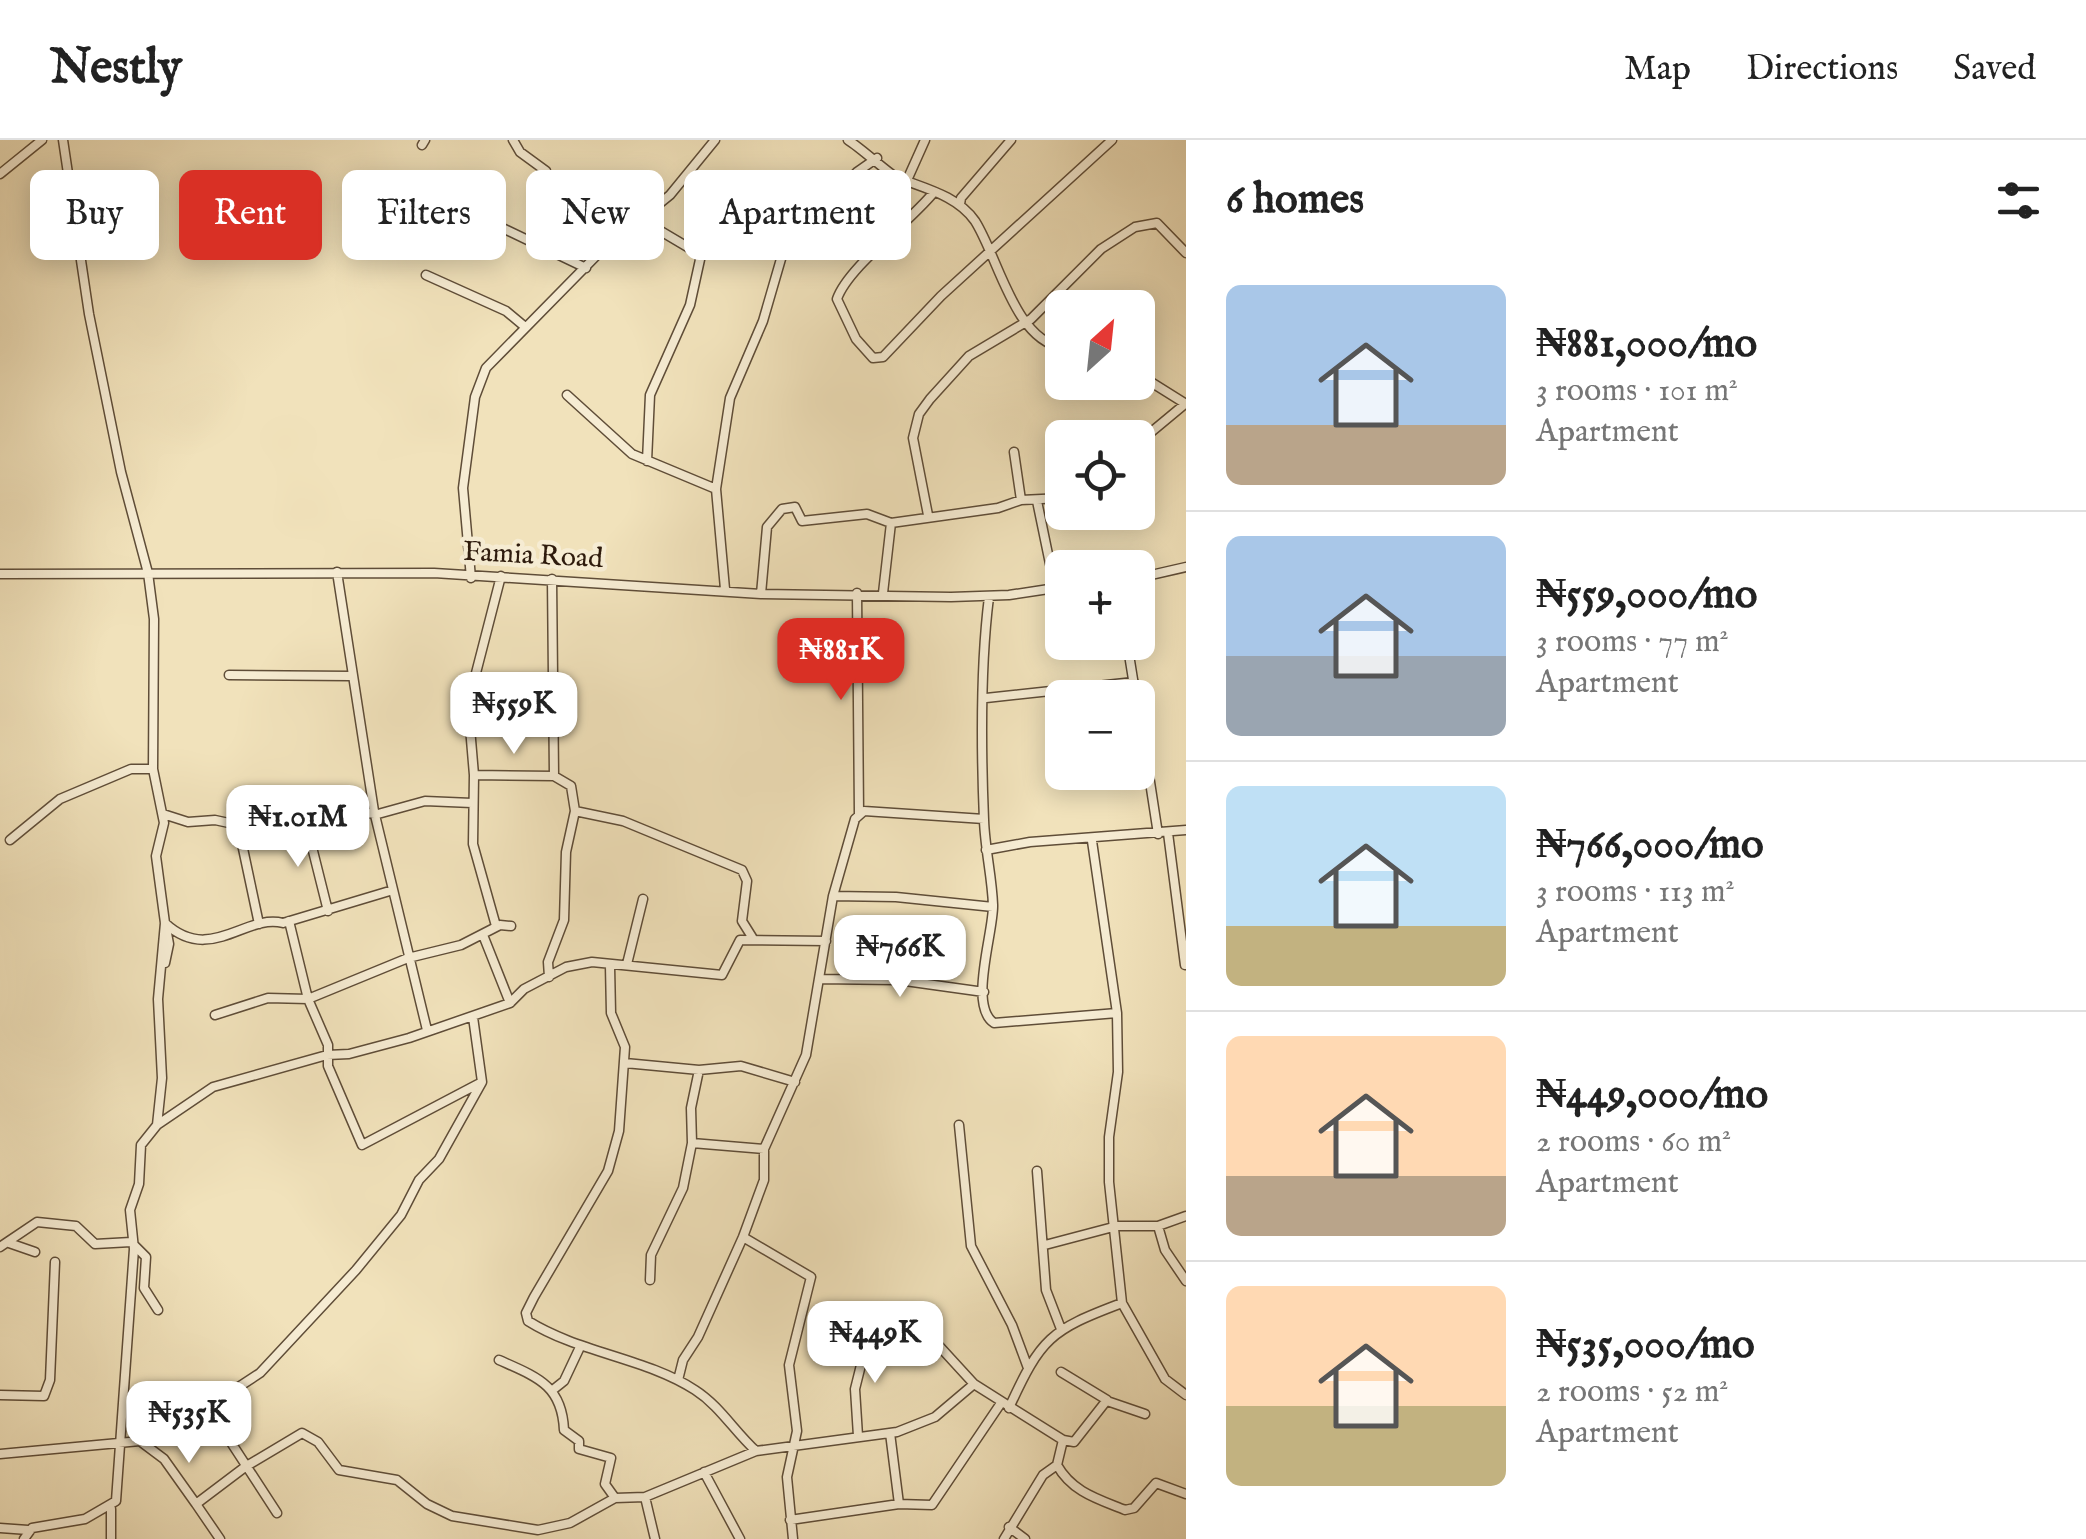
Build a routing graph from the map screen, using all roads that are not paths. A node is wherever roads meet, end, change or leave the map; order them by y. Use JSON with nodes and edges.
{"nodes":[{"id":1,"x":42,"y":140,"type":"edge"},
{"id":2,"x":63,"y":140,"type":"edge"},
{"id":3,"x":513,"y":140,"type":"edge"},
{"id":4,"x":715,"y":140,"type":"edge"},
{"id":5,"x":848,"y":140,"type":"edge"},
{"id":6,"x":925,"y":140,"type":"edge"},
{"id":7,"x":1011,"y":140,"type":"edge"},
{"id":8,"x":1112,"y":140,"type":"edge"},
{"id":9,"x":878,"y":158,"type":"junction"},
{"id":10,"x":545,"y":170,"type":"edge"},
{"id":11,"x":889,"y":170,"type":"edge"},
{"id":12,"x":911,"y":171,"type":"edge"},
{"id":13,"x":0,"y":174,"type":"edge"},
{"id":14,"x":911,"y":180,"type":"edge"},
{"id":15,"x":934,"y":192,"type":"junction"},
{"id":16,"x":664,"y":200,"type":"edge"},
{"id":17,"x":960,"y":204,"type":"junction"},
{"id":18,"x":506,"y":230,"type":"edge"},
{"id":19,"x":664,"y":233,"type":"edge"},
{"id":20,"x":1186,"y":253,"type":"edge"},
{"id":21,"x":991,"y":254,"type":"junction"},
{"id":22,"x":595,"y":260,"type":"edge"},
{"id":23,"x":586,"y":268,"type":"junction"},
{"id":24,"x":426,"y":275,"type":"dead end"},
{"id":25,"x":1023,"y":320,"type":"junction"},
{"id":26,"x":524,"y":326,"type":"junction"},
{"id":27,"x":1045,"y":339,"type":"edge"},
{"id":28,"x":1155,"y":385,"type":"edge"},
{"id":29,"x":567,"y":395,"type":"dead end"},
{"id":30,"x":1186,"y":404,"type":"edge"},
{"id":31,"x":1155,"y":429,"type":"edge"},
{"id":32,"x":1014,"y":452,"type":"dead end"},
{"id":33,"x":647,"y":461,"type":"junction"},
{"id":34,"x":716,"y":489,"type":"junction"},
{"id":35,"x":1021,"y":500,"type":"junction"},
{"id":36,"x":1045,"y":500,"type":"edge"},
{"id":37,"x":1036,"y":501,"type":"junction"},
{"id":38,"x":928,"y":515,"type":"junction"},
{"id":39,"x":891,"y":523,"type":"junction"},
{"id":40,"x":1049,"y":550,"type":"edge"},
{"id":41,"x":1186,"y":567,"type":"edge"},
{"id":42,"x":337,"y":572,"type":"junction"},
{"id":43,"x":148,"y":573,"type":"junction"},
{"id":44,"x":0,"y":574,"type":"edge"},
{"id":45,"x":1155,"y":574,"type":"edge"},
{"id":46,"x":502,"y":576,"type":"junction"},
{"id":47,"x":470,"y":578,"type":"junction"},
{"id":48,"x":552,"y":580,"type":"junction"},
{"id":49,"x":725,"y":588,"type":"junction"},
{"id":50,"x":1045,"y":590,"type":"edge"},
{"id":51,"x":857,"y":593,"type":"junction"},
{"id":52,"x":761,"y":594,"type":"junction"},
{"id":53,"x":883,"y":594,"type":"junction"},
{"id":54,"x":989,"y":597,"type":"junction"},
{"id":55,"x":229,"y":675,"type":"dead end"},
{"id":56,"x":352,"y":676,"type":"junction"},
{"id":57,"x":1045,"y":692,"type":"edge"},
{"id":58,"x":986,"y":698,"type":"junction"},
{"id":59,"x":153,"y":768,"type":"junction"},
{"id":60,"x":474,"y":775,"type":"junction"},
{"id":61,"x":554,"y":776,"type":"junction"},
{"id":62,"x":1151,"y":790,"type":"edge"},
{"id":63,"x":472,"y":803,"type":"junction"},
{"id":64,"x":374,"y":811,"type":"junction"},
{"id":65,"x":575,"y":811,"type":"junction"},
{"id":66,"x":859,"y":814,"type":"junction"},
{"id":67,"x":163,"y":815,"type":"junction"},
{"id":68,"x":305,"y":819,"type":"junction"},
{"id":69,"x":984,"y":819,"type":"junction"},
{"id":70,"x":238,"y":826,"type":"junction"},
{"id":71,"x":1186,"y":830,"type":"edge"},
{"id":72,"x":1158,"y":834,"type":"junction"},
{"id":73,"x":1168,"y":834,"type":"junction"},
{"id":74,"x":10,"y":840,"type":"dead end"},
{"id":75,"x":1092,"y":841,"type":"junction"},
{"id":76,"x":986,"y":850,"type":"junction"},
{"id":77,"x":394,"y":890,"type":"junction"},
{"id":78,"x":833,"y":896,"type":"junction"},
{"id":79,"x":643,"y":900,"type":"dead end"},
{"id":80,"x":994,"y":907,"type":"junction"},
{"id":81,"x":328,"y":910,"type":"junction"},
{"id":82,"x":289,"y":921,"type":"junction"},
{"id":83,"x":165,"y":924,"type":"junction"},
{"id":84,"x":259,"y":924,"type":"junction"},
{"id":85,"x":496,"y":926,"type":"junction"},
{"id":86,"x":511,"y":926,"type":"dead end"},
{"id":87,"x":483,"y":935,"type":"junction"},
{"id":88,"x":754,"y":938,"type":"junction"},
{"id":89,"x":826,"y":941,"type":"junction"},
{"id":90,"x":408,"y":958,"type":"junction"},
{"id":91,"x":627,"y":964,"type":"junction"},
{"id":92,"x":610,"y":966,"type":"junction"},
{"id":93,"x":1185,"y":966,"type":"edge"},
{"id":94,"x":549,"y":977,"type":"junction"},
{"id":95,"x":819,"y":979,"type":"junction"},
{"id":96,"x":984,"y":992,"type":"junction"},
{"id":97,"x":308,"y":999,"type":"junction"},
{"id":98,"x":510,"y":1003,"type":"junction"},
{"id":99,"x":1117,"y":1013,"type":"junction"},
{"id":100,"x":216,"y":1015,"type":"dead end"},
{"id":101,"x":473,"y":1016,"type":"junction"},
{"id":102,"x":427,"y":1030,"type":"junction"},
{"id":103,"x":327,"y":1054,"type":"junction"},
{"id":104,"x":625,"y":1063,"type":"junction"},
{"id":105,"x":700,"y":1070,"type":"junction"},
{"id":106,"x":482,"y":1082,"type":"junction"},
{"id":107,"x":795,"y":1082,"type":"junction"},
{"id":108,"x":158,"y":1125,"type":"junction"},
{"id":109,"x":959,"y":1125,"type":"dead end"},
{"id":110,"x":692,"y":1143,"type":"junction"},
{"id":111,"x":764,"y":1149,"type":"junction"},
{"id":112,"x":1037,"y":1171,"type":"dead end"},
{"id":113,"x":1186,"y":1216,"type":"edge"},
{"id":114,"x":1117,"y":1226,"type":"junction"},
{"id":115,"x":1158,"y":1226,"type":"junction"},
{"id":116,"x":744,"y":1237,"type":"junction"},
{"id":117,"x":131,"y":1242,"type":"junction"},
{"id":118,"x":4,"y":1245,"type":"edge"},
{"id":119,"x":1044,"y":1245,"type":"junction"},
{"id":120,"x":36,"y":1252,"type":"dead end"},
{"id":121,"x":55,"y":1262,"type":"dead end"},
{"id":122,"x":650,"y":1280,"type":"dead end"},
{"id":123,"x":1186,"y":1281,"type":"edge"},
{"id":124,"x":1122,"y":1303,"type":"junction"},
{"id":125,"x":158,"y":1310,"type":"dead end"},
{"id":126,"x":1062,"y":1329,"type":"junction"},
{"id":127,"x":869,"y":1334,"type":"dead end"},
{"id":128,"x":930,"y":1336,"type":"dead end"},
{"id":129,"x":580,"y":1348,"type":"junction"},
{"id":130,"x":499,"y":1360,"type":"dead end"},
{"id":131,"x":1028,"y":1368,"type":"junction"},
{"id":132,"x":1061,"y":1372,"type":"dead end"},
{"id":133,"x":678,"y":1380,"type":"junction"},
{"id":134,"x":974,"y":1384,"type":"junction"},
{"id":135,"x":554,"y":1388,"type":"junction"},
{"id":136,"x":0,"y":1395,"type":"edge"},
{"id":137,"x":1186,"y":1396,"type":"edge"},
{"id":138,"x":1106,"y":1401,"type":"junction"},
{"id":139,"x":1005,"y":1406,"type":"junction"},
{"id":140,"x":208,"y":1407,"type":"junction"},
{"id":141,"x":1145,"y":1414,"type":"dead end"},
{"id":142,"x":890,"y":1433,"type":"junction"},
{"id":143,"x":858,"y":1436,"type":"junction"},
{"id":144,"x":140,"y":1440,"type":"junction"},
{"id":145,"x":1063,"y":1440,"type":"junction"},
{"id":146,"x":118,"y":1442,"type":"junction"},
{"id":147,"x":792,"y":1446,"type":"junction"},
{"id":148,"x":756,"y":1450,"type":"junction"},
{"id":149,"x":0,"y":1454,"type":"edge"},
{"id":150,"x":1058,"y":1465,"type":"junction"},
{"id":151,"x":244,"y":1467,"type":"junction"},
{"id":152,"x":704,"y":1472,"type":"junction"},
{"id":153,"x":1186,"y":1494,"type":"edge"},
{"id":154,"x":646,"y":1497,"type":"junction"},
{"id":155,"x":615,"y":1498,"type":"junction"},
{"id":156,"x":116,"y":1501,"type":"junction"},
{"id":157,"x":196,"y":1504,"type":"junction"},
{"id":158,"x":900,"y":1504,"type":"junction"},
{"id":159,"x":277,"y":1513,"type":"dead end"},
{"id":160,"x":790,"y":1520,"type":"junction"},
{"id":161,"x":1009,"y":1527,"type":"junction"},
{"id":162,"x":0,"y":1528,"type":"edge"},
{"id":163,"x":26,"y":1535,"type":"edge"},
{"id":164,"x":111,"y":1539,"type":"edge"},
{"id":165,"x":220,"y":1539,"type":"edge"},
{"id":166,"x":655,"y":1539,"type":"edge"},
{"id":167,"x":740,"y":1539,"type":"edge"},
{"id":168,"x":793,"y":1539,"type":"edge"},
{"id":169,"x":1004,"y":1539,"type":"edge"},
{"id":170,"x":1025,"y":1539,"type":"edge"}],
"edges":[{"from":1,"to":13,"type":"street"},
{"from":2,"to":43,"type":"street"},
{"from":3,"to":10,"type":"street"},
{"from":4,"to":16,"type":"street"},
{"from":5,"to":9,"type":"street"},
{"from":6,"to":12,"type":"street"},
{"from":7,"to":17,"type":"street"},
{"from":8,"to":21,"type":"street"},
{"from":9,"to":11,"type":"street"},
{"from":9,"to":34,"type":"street"},
{"from":14,"to":15,"type":"street"},
{"from":15,"to":17,"type":"street"},
{"from":15,"to":21,"type":"street"},
{"from":17,"to":21,"type":"street"},
{"from":18,"to":23,"type":"street"},
{"from":19,"to":33,"type":"street"},
{"from":20,"to":25,"type":"street"},
{"from":21,"to":25,"type":"street"},
{"from":22,"to":23,"type":"street"},
{"from":23,"to":26,"type":"street"},
{"from":24,"to":26,"type":"street"},
{"from":25,"to":27,"type":"street"},
{"from":25,"to":38,"type":"street"},
{"from":26,"to":47,"type":"street"},
{"from":28,"to":30,"type":"street"},
{"from":29,"to":33,"type":"street"},
{"from":30,"to":31,"type":"street"},
{"from":32,"to":35,"type":"street"},
{"from":33,"to":34,"type":"street"},
{"from":34,"to":49,"type":"street"},
{"from":35,"to":37,"type":"street"},
{"from":35,"to":38,"type":"street"},
{"from":36,"to":37,"type":"street"},
{"from":37,"to":40,"type":"street"},
{"from":38,"to":39,"type":"street"},
{"from":39,"to":52,"type":"street"},
{"from":39,"to":53,"type":"street"},
{"from":41,"to":45,"type":"street"},
{"from":42,"to":43,"type":"street","name":"Famia Road"},
{"from":42,"to":47,"type":"street","name":"Famia Road"},
{"from":42,"to":56,"type":"street"},
{"from":43,"to":44,"type":"street","name":"Famia Road"},
{"from":43,"to":59,"type":"street"},
{"from":46,"to":47,"type":"street","name":"Famia Road"},
{"from":46,"to":48,"type":"street","name":"Famia Road"},
{"from":46,"to":60,"type":"street"},
{"from":48,"to":49,"type":"street","name":"Famia Road"},
{"from":48,"to":61,"type":"street"},
{"from":49,"to":52,"type":"street","name":"Famia Road"},
{"from":50,"to":54,"type":"street","name":"Famia Road"},
{"from":51,"to":52,"type":"street","name":"Famia Road"},
{"from":51,"to":53,"type":"street","name":"Famia Road"},
{"from":51,"to":66,"type":"street"},
{"from":53,"to":54,"type":"street","name":"Famia Road"},
{"from":54,"to":58,"type":"street"},
{"from":55,"to":56,"type":"street"},
{"from":56,"to":64,"type":"street"},
{"from":57,"to":58,"type":"street"},
{"from":58,"to":69,"type":"street"},
{"from":59,"to":67,"type":"street"},
{"from":59,"to":74,"type":"street"},
{"from":60,"to":61,"type":"street"},
{"from":60,"to":63,"type":"street"},
{"from":61,"to":65,"type":"street"},
{"from":62,"to":72,"type":"street"},
{"from":63,"to":64,"type":"street"},
{"from":63,"to":85,"type":"street"},
{"from":64,"to":68,"type":"street"},
{"from":64,"to":77,"type":"street"},
{"from":65,"to":88,"type":"street"},
{"from":65,"to":94,"type":"street"},
{"from":66,"to":69,"type":"street"},
{"from":66,"to":78,"type":"street"},
{"from":67,"to":70,"type":"street"},
{"from":67,"to":83,"type":"street"},
{"from":68,"to":70,"type":"street"},
{"from":68,"to":81,"type":"street"},
{"from":69,"to":76,"type":"street"},
{"from":70,"to":84,"type":"street"},
{"from":71,"to":73,"type":"street"},
{"from":72,"to":73,"type":"street"},
{"from":72,"to":75,"type":"street"},
{"from":73,"to":93,"type":"street"},
{"from":75,"to":76,"type":"street"},
{"from":75,"to":99,"type":"street"},
{"from":76,"to":80,"type":"street"},
{"from":77,"to":81,"type":"street"},
{"from":77,"to":90,"type":"street"},
{"from":78,"to":80,"type":"street"},
{"from":78,"to":89,"type":"street"},
{"from":79,"to":91,"type":"street"},
{"from":80,"to":96,"type":"street"},
{"from":81,"to":82,"type":"street"},
{"from":82,"to":84,"type":"street"},
{"from":82,"to":97,"type":"street"},
{"from":83,"to":84,"type":"street"},
{"from":83,"to":108,"type":"street"},
{"from":85,"to":86,"type":"street"},
{"from":85,"to":87,"type":"street"},
{"from":87,"to":90,"type":"street"},
{"from":87,"to":98,"type":"street"},
{"from":88,"to":89,"type":"street"},
{"from":88,"to":91,"type":"street"},
{"from":89,"to":95,"type":"street"},
{"from":90,"to":97,"type":"street"},
{"from":90,"to":102,"type":"street"},
{"from":91,"to":92,"type":"street"},
{"from":92,"to":94,"type":"street"},
{"from":92,"to":104,"type":"street"},
{"from":94,"to":98,"type":"street"},
{"from":95,"to":96,"type":"street"},
{"from":95,"to":107,"type":"street"},
{"from":96,"to":99,"type":"street"},
{"from":97,"to":100,"type":"street"},
{"from":97,"to":103,"type":"street"},
{"from":98,"to":101,"type":"street"},
{"from":99,"to":114,"type":"street"},
{"from":101,"to":102,"type":"street"},
{"from":101,"to":106,"type":"street"},
{"from":102,"to":103,"type":"street"},
{"from":103,"to":106,"type":"street"},
{"from":103,"to":108,"type":"street"},
{"from":104,"to":105,"type":"street"},
{"from":104,"to":129,"type":"street"},
{"from":105,"to":107,"type":"street"},
{"from":105,"to":110,"type":"street"},
{"from":106,"to":140,"type":"street"},
{"from":107,"to":111,"type":"street"},
{"from":108,"to":117,"type":"street"},
{"from":109,"to":131,"type":"street"},
{"from":110,"to":111,"type":"street"},
{"from":110,"to":122,"type":"street"},
{"from":111,"to":116,"type":"street"},
{"from":112,"to":119,"type":"street"},
{"from":113,"to":115,"type":"street"},
{"from":114,"to":115,"type":"street"},
{"from":114,"to":119,"type":"street"},
{"from":114,"to":124,"type":"street"},
{"from":115,"to":123,"type":"street"},
{"from":116,"to":133,"type":"street"},
{"from":116,"to":147,"type":"street"},
{"from":117,"to":118,"type":"street"},
{"from":117,"to":125,"type":"street"},
{"from":117,"to":146,"type":"street"},
{"from":118,"to":120,"type":"street"},
{"from":119,"to":126,"type":"street"},
{"from":121,"to":136,"type":"street"},
{"from":124,"to":126,"type":"street"},
{"from":124,"to":137,"type":"street"},
{"from":126,"to":131,"type":"street"},
{"from":127,"to":143,"type":"street"},
{"from":128,"to":134,"type":"street"},
{"from":129,"to":133,"type":"street"},
{"from":129,"to":135,"type":"street"},
{"from":130,"to":135,"type":"street"},
{"from":131,"to":139,"type":"street"},
{"from":132,"to":138,"type":"street"},
{"from":133,"to":148,"type":"street"},
{"from":134,"to":139,"type":"street"},
{"from":134,"to":142,"type":"street"},
{"from":135,"to":155,"type":"street"},
{"from":138,"to":141,"type":"street"},
{"from":138,"to":145,"type":"street"},
{"from":139,"to":145,"type":"street"},
{"from":139,"to":158,"type":"street"},
{"from":140,"to":144,"type":"street"},
{"from":140,"to":151,"type":"street"},
{"from":142,"to":143,"type":"street"},
{"from":142,"to":158,"type":"street"},
{"from":143,"to":147,"type":"street"},
{"from":144,"to":146,"type":"street"},
{"from":144,"to":157,"type":"street"},
{"from":145,"to":150,"type":"street"},
{"from":146,"to":149,"type":"street"},
{"from":146,"to":156,"type":"street"},
{"from":147,"to":148,"type":"street"},
{"from":147,"to":160,"type":"street"},
{"from":148,"to":152,"type":"street"},
{"from":150,"to":153,"type":"street"},
{"from":150,"to":161,"type":"street"},
{"from":151,"to":155,"type":"street"},
{"from":151,"to":157,"type":"street"},
{"from":151,"to":159,"type":"street"},
{"from":152,"to":154,"type":"street"},
{"from":152,"to":167,"type":"street"},
{"from":154,"to":155,"type":"street"},
{"from":154,"to":166,"type":"street"},
{"from":156,"to":163,"type":"street"},
{"from":156,"to":164,"type":"street"},
{"from":157,"to":165,"type":"street"},
{"from":158,"to":160,"type":"street"},
{"from":160,"to":168,"type":"street"},
{"from":161,"to":169,"type":"street"},
{"from":161,"to":170,"type":"street"},
{"from":162,"to":163,"type":"street"}]}
